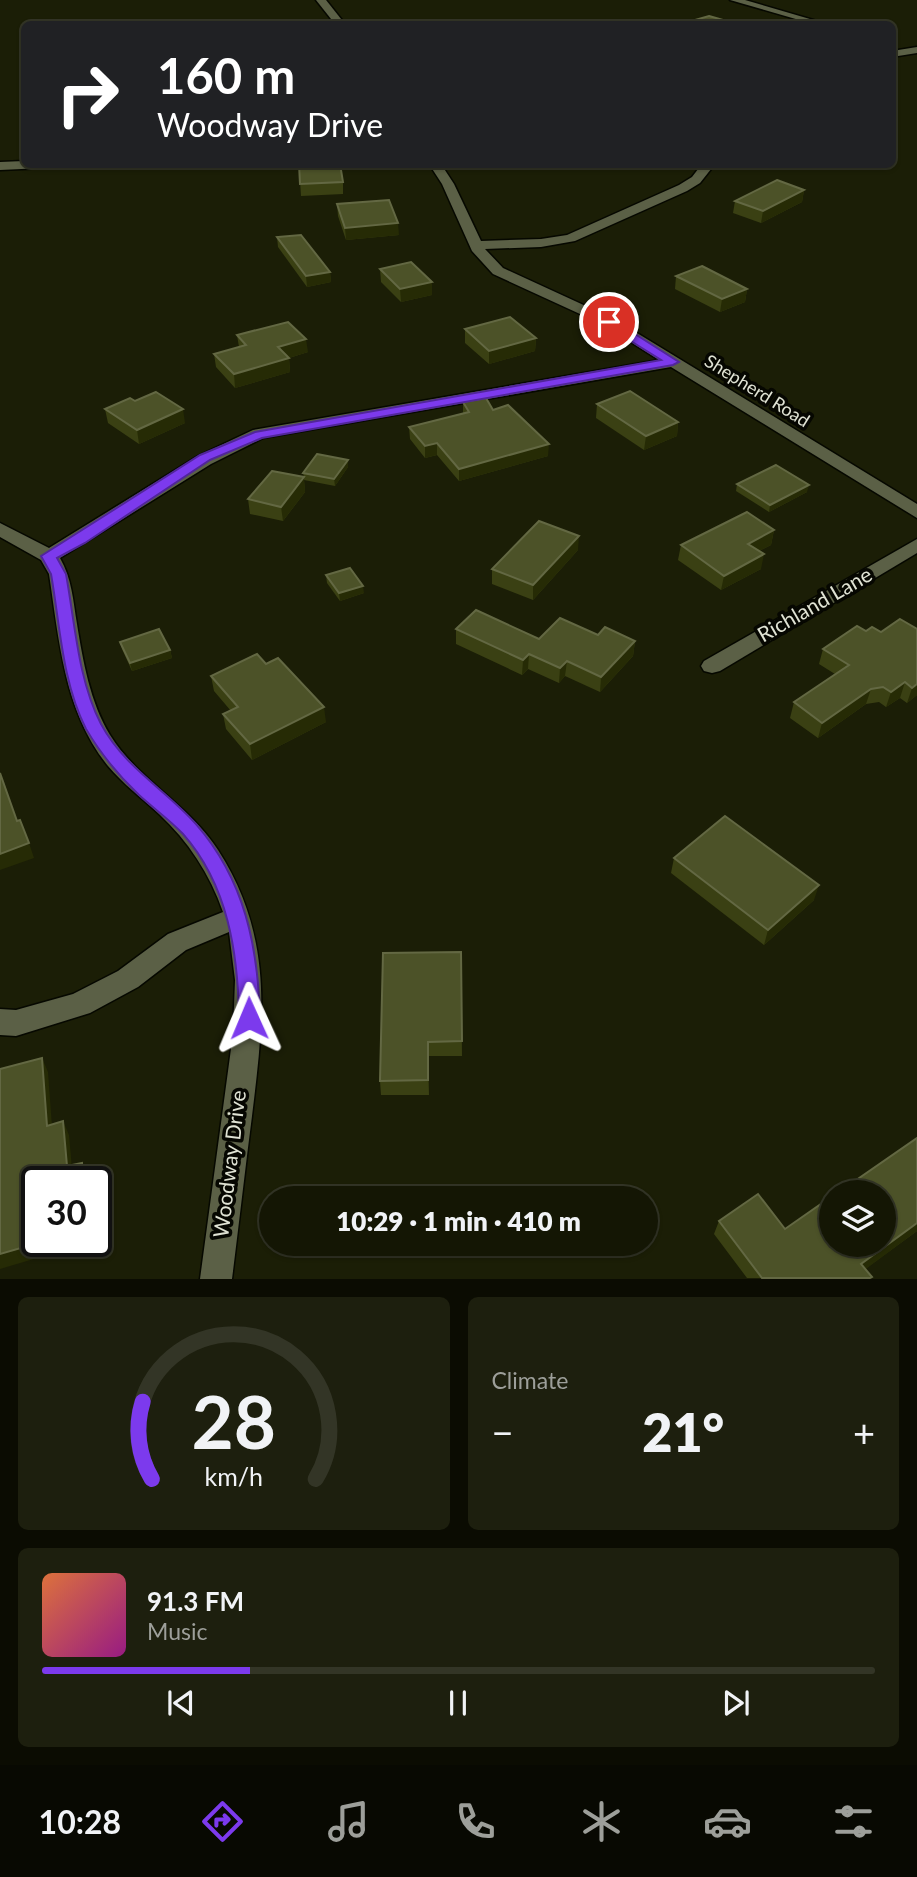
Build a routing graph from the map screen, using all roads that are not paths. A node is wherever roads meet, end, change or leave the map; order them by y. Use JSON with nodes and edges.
{"nodes":[{"id":1,"x":321,"y":0,"type":"edge"},
{"id":2,"x":735,"y":0,"type":"edge"},
{"id":3,"x":338,"y":21,"type":"edge"},
{"id":4,"x":811,"y":21,"type":"edge"},
{"id":5,"x":896,"y":46,"type":"edge"},
{"id":6,"x":915,"y":50,"type":"edge"},
{"id":7,"x":896,"y":53,"type":"edge"},
{"id":8,"x":21,"y":165,"type":"edge"},
{"id":9,"x":0,"y":166,"type":"edge"},
{"id":10,"x":438,"y":168,"type":"edge"},
{"id":11,"x":706,"y":168,"type":"edge"},
{"id":12,"x":477,"y":245,"type":"junction"},
{"id":13,"x":673,"y":362,"type":"junction"},
{"id":14,"x":917,"y":512,"type":"edge"},
{"id":15,"x":0,"y":529,"type":"edge"},
{"id":16,"x":917,"y":545,"type":"edge"},
{"id":17,"x":49,"y":556,"type":"junction"},
{"id":18,"x":712,"y":666,"type":"dead end"},
{"id":19,"x":238,"y":917,"type":"junction"},
{"id":20,"x":0,"y":1022,"type":"edge"},
{"id":21,"x":216,"y":1279,"type":"edge"}],
"edges":[{"from":1,"to":3,"type":"street"},
{"from":2,"to":4,"type":"street"},
{"from":5,"to":6,"type":"street"},
{"from":6,"to":7,"type":"street"},
{"from":8,"to":9,"type":"street"},
{"from":10,"to":12,"type":"street","name":"Shepherd Road"},
{"from":11,"to":12,"type":"street"},
{"from":12,"to":13,"type":"street","name":"Shepherd Road"},
{"from":13,"to":14,"type":"street","name":"Shepherd Road"},
{"from":13,"to":17,"type":"street"},
{"from":15,"to":17,"type":"street"},
{"from":16,"to":18,"type":"street","name":"Richland Lane"},
{"from":17,"to":19,"type":"street","name":"Woodway Drive"},
{"from":19,"to":20,"type":"street"},
{"from":19,"to":21,"type":"street","name":"Woodway Drive"}]}
